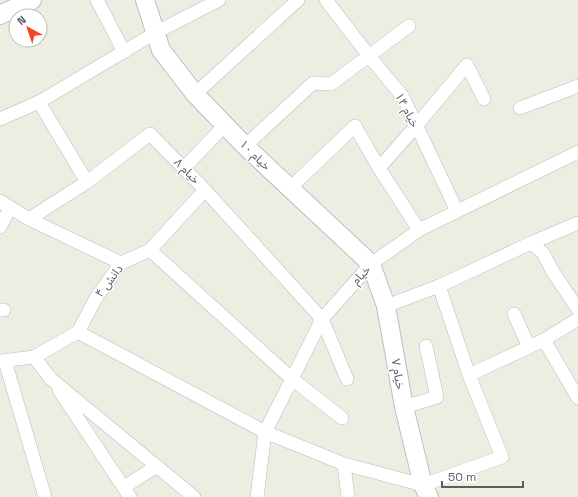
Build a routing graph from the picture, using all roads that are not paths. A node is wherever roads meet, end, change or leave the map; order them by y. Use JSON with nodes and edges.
{"nodes":[{"id":1,"x":32,"y":0,"type":"edge"},
{"id":2,"x":97,"y":0,"type":"edge"},
{"id":3,"x":144,"y":0,"type":"edge"},
{"id":4,"x":219,"y":0,"type":"edge"},
{"id":5,"x":298,"y":0,"type":"edge"},
{"id":6,"x":326,"y":0,"type":"edge"},
{"id":7,"x":283,"y":5,"type":"edge"},
{"id":8,"x":0,"y":15,"type":"edge"},
{"id":9,"x":409,"y":26,"type":"dead end"},
{"id":10,"x":155,"y":33,"type":"junction"},
{"id":11,"x":124,"y":52,"type":"junction"},
{"id":12,"x":369,"y":56,"type":"junction"},
{"id":13,"x":578,"y":86,"type":"edge"},
{"id":14,"x":195,"y":94,"type":"junction"},
{"id":15,"x":484,"y":99,"type":"dead end"},
{"id":16,"x":39,"y":102,"type":"junction"},
{"id":17,"x":520,"y":108,"type":"dead end"},
{"id":18,"x":0,"y":119,"type":"edge"},
{"id":19,"x":225,"y":125,"type":"junction"},
{"id":20,"x":416,"y":126,"type":"junction"},
{"id":21,"x":245,"y":146,"type":"junction"},
{"id":22,"x":578,"y":152,"type":"edge"},
{"id":23,"x":184,"y":168,"type":"junction"},
{"id":24,"x":379,"y":168,"type":"junction"},
{"id":25,"x":87,"y":182,"type":"junction"},
{"id":26,"x":290,"y":188,"type":"junction"},
{"id":27,"x":205,"y":190,"type":"junction"},
{"id":28,"x":5,"y":205,"type":"edge"},
{"id":29,"x":457,"y":211,"type":"junction"},
{"id":30,"x":28,"y":219,"type":"junction"},
{"id":31,"x":578,"y":223,"type":"edge"},
{"id":32,"x":0,"y":227,"type":"edge"},
{"id":33,"x":419,"y":230,"type":"junction"},
{"id":34,"x":531,"y":243,"type":"junction"},
{"id":35,"x":150,"y":250,"type":"junction"},
{"id":36,"x":121,"y":263,"type":"junction"},
{"id":37,"x":371,"y":264,"type":"junction"},
{"id":38,"x":439,"y":286,"type":"junction"},
{"id":39,"x":386,"y":306,"type":"junction"},
{"id":40,"x":578,"y":310,"type":"edge"},
{"id":41,"x":514,"y":314,"type":"dead end"},
{"id":42,"x":322,"y":319,"type":"junction"},
{"id":43,"x":578,"y":319,"type":"edge"},
{"id":44,"x":78,"y":332,"type":"junction"},
{"id":45,"x":544,"y":340,"type":"junction"},
{"id":46,"x":426,"y":346,"type":"dead end"},
{"id":47,"x":529,"y":347,"type":"junction"},
{"id":48,"x":34,"y":357,"type":"junction"},
{"id":49,"x":3,"y":361,"type":"edge"},
{"id":50,"x":469,"y":375,"type":"junction"},
{"id":51,"x":51,"y":379,"type":"junction"},
{"id":52,"x":347,"y":379,"type":"dead end"},
{"id":53,"x":292,"y":380,"type":"junction"},
{"id":54,"x":578,"y":398,"type":"edge"},
{"id":55,"x":404,"y":407,"type":"junction"},
{"id":56,"x":342,"y":418,"type":"dead end"},
{"id":57,"x":264,"y":432,"type":"junction"},
{"id":58,"x":344,"y":464,"type":"junction"},
{"id":59,"x":157,"y":466,"type":"junction"},
{"id":60,"x":426,"y":491,"type":"edge"},
{"id":61,"x":127,"y":492,"type":"edge"},
{"id":62,"x":45,"y":497,"type":"edge"},
{"id":63,"x":194,"y":497,"type":"edge"},
{"id":64,"x":257,"y":497,"type":"edge"},
{"id":65,"x":348,"y":497,"type":"edge"}],
"edges":[{"from":1,"to":8,"type":"street"},
{"from":2,"to":11,"type":"street"},
{"from":3,"to":10,"type":"street","name":"خیام ۱۰"},
{"from":4,"to":10,"type":"street"},
{"from":5,"to":7,"type":"street"},
{"from":6,"to":12,"type":"street","name":"خیام ۱۴"},
{"from":7,"to":14,"type":"street"},
{"from":9,"to":12,"type":"street"},
{"from":10,"to":11,"type":"street"},
{"from":10,"to":14,"type":"street","name":"خیام ۱۰"},
{"from":11,"to":16,"type":"street"},
{"from":12,"to":20,"type":"street","name":"خیام ۱۴"},
{"from":12,"to":21,"type":"street"},
{"from":13,"to":17,"type":"street"},
{"from":14,"to":19,"type":"street","name":"خیام ۱۰"},
{"from":15,"to":20,"type":"street"},
{"from":16,"to":18,"type":"street"},
{"from":16,"to":25,"type":"street"},
{"from":19,"to":21,"type":"street","name":"خیام ۱۰"},
{"from":19,"to":23,"type":"street"},
{"from":20,"to":24,"type":"street"},
{"from":20,"to":29,"type":"street","name":"خیام ۱۴"},
{"from":21,"to":26,"type":"street","name":"خیام ۱۰"},
{"from":22,"to":29,"type":"street","name":"خیام"},
{"from":23,"to":25,"type":"street","name":"خیام ۸"},
{"from":23,"to":27,"type":"street","name":"خیام ۸"},
{"from":24,"to":26,"type":"street"},
{"from":24,"to":33,"type":"street"},
{"from":25,"to":30,"type":"street","name":"خیام ۸"},
{"from":26,"to":37,"type":"street","name":"خیام ۱۰"},
{"from":27,"to":35,"type":"street","name":"دانش ۴"},
{"from":27,"to":42,"type":"street","name":"خیام ۸"},
{"from":28,"to":30,"type":"street"},
{"from":28,"to":32,"type":"street"},
{"from":29,"to":33,"type":"street","name":"خیام"},
{"from":30,"to":36,"type":"street"},
{"from":31,"to":34,"type":"street"},
{"from":33,"to":37,"type":"street","name":"خیام"},
{"from":34,"to":38,"type":"street"},
{"from":34,"to":40,"type":"street"},
{"from":35,"to":36,"type":"street","name":"دانش ۴"},
{"from":35,"to":53,"type":"street"},
{"from":36,"to":44,"type":"street","name":"دانش ۴"},
{"from":37,"to":39,"type":"street","name":"خیام ۷"},
{"from":37,"to":42,"type":"street","name":"خیام"},
{"from":38,"to":39,"type":"street"},
{"from":38,"to":50,"type":"street"},
{"from":39,"to":55,"type":"street","name":"خیام ۷"},
{"from":41,"to":47,"type":"street"},
{"from":42,"to":52,"type":"street","name":"خیام ۸"},
{"from":42,"to":53,"type":"street","name":"خیام"},
{"from":43,"to":45,"type":"street"},
{"from":44,"to":48,"type":"street"},
{"from":44,"to":57,"type":"street"},
{"from":45,"to":47,"type":"street"},
{"from":45,"to":54,"type":"street"},
{"from":46,"to":55,"type":"street"},
{"from":47,"to":50,"type":"street"},
{"from":48,"to":49,"type":"street"},
{"from":48,"to":51,"type":"street"},
{"from":49,"to":62,"type":"street"},
{"from":50,"to":60,"type":"street"},
{"from":51,"to":59,"type":"street"},
{"from":51,"to":61,"type":"street"},
{"from":53,"to":56,"type":"street"},
{"from":53,"to":57,"type":"street","name":"خیام"},
{"from":55,"to":60,"type":"street","name":"خیام ۷"},
{"from":57,"to":58,"type":"street"},
{"from":57,"to":64,"type":"street","name":"خیام"},
{"from":58,"to":60,"type":"street"},
{"from":58,"to":65,"type":"street"},
{"from":59,"to":61,"type":"street"},
{"from":59,"to":63,"type":"street"}]}
